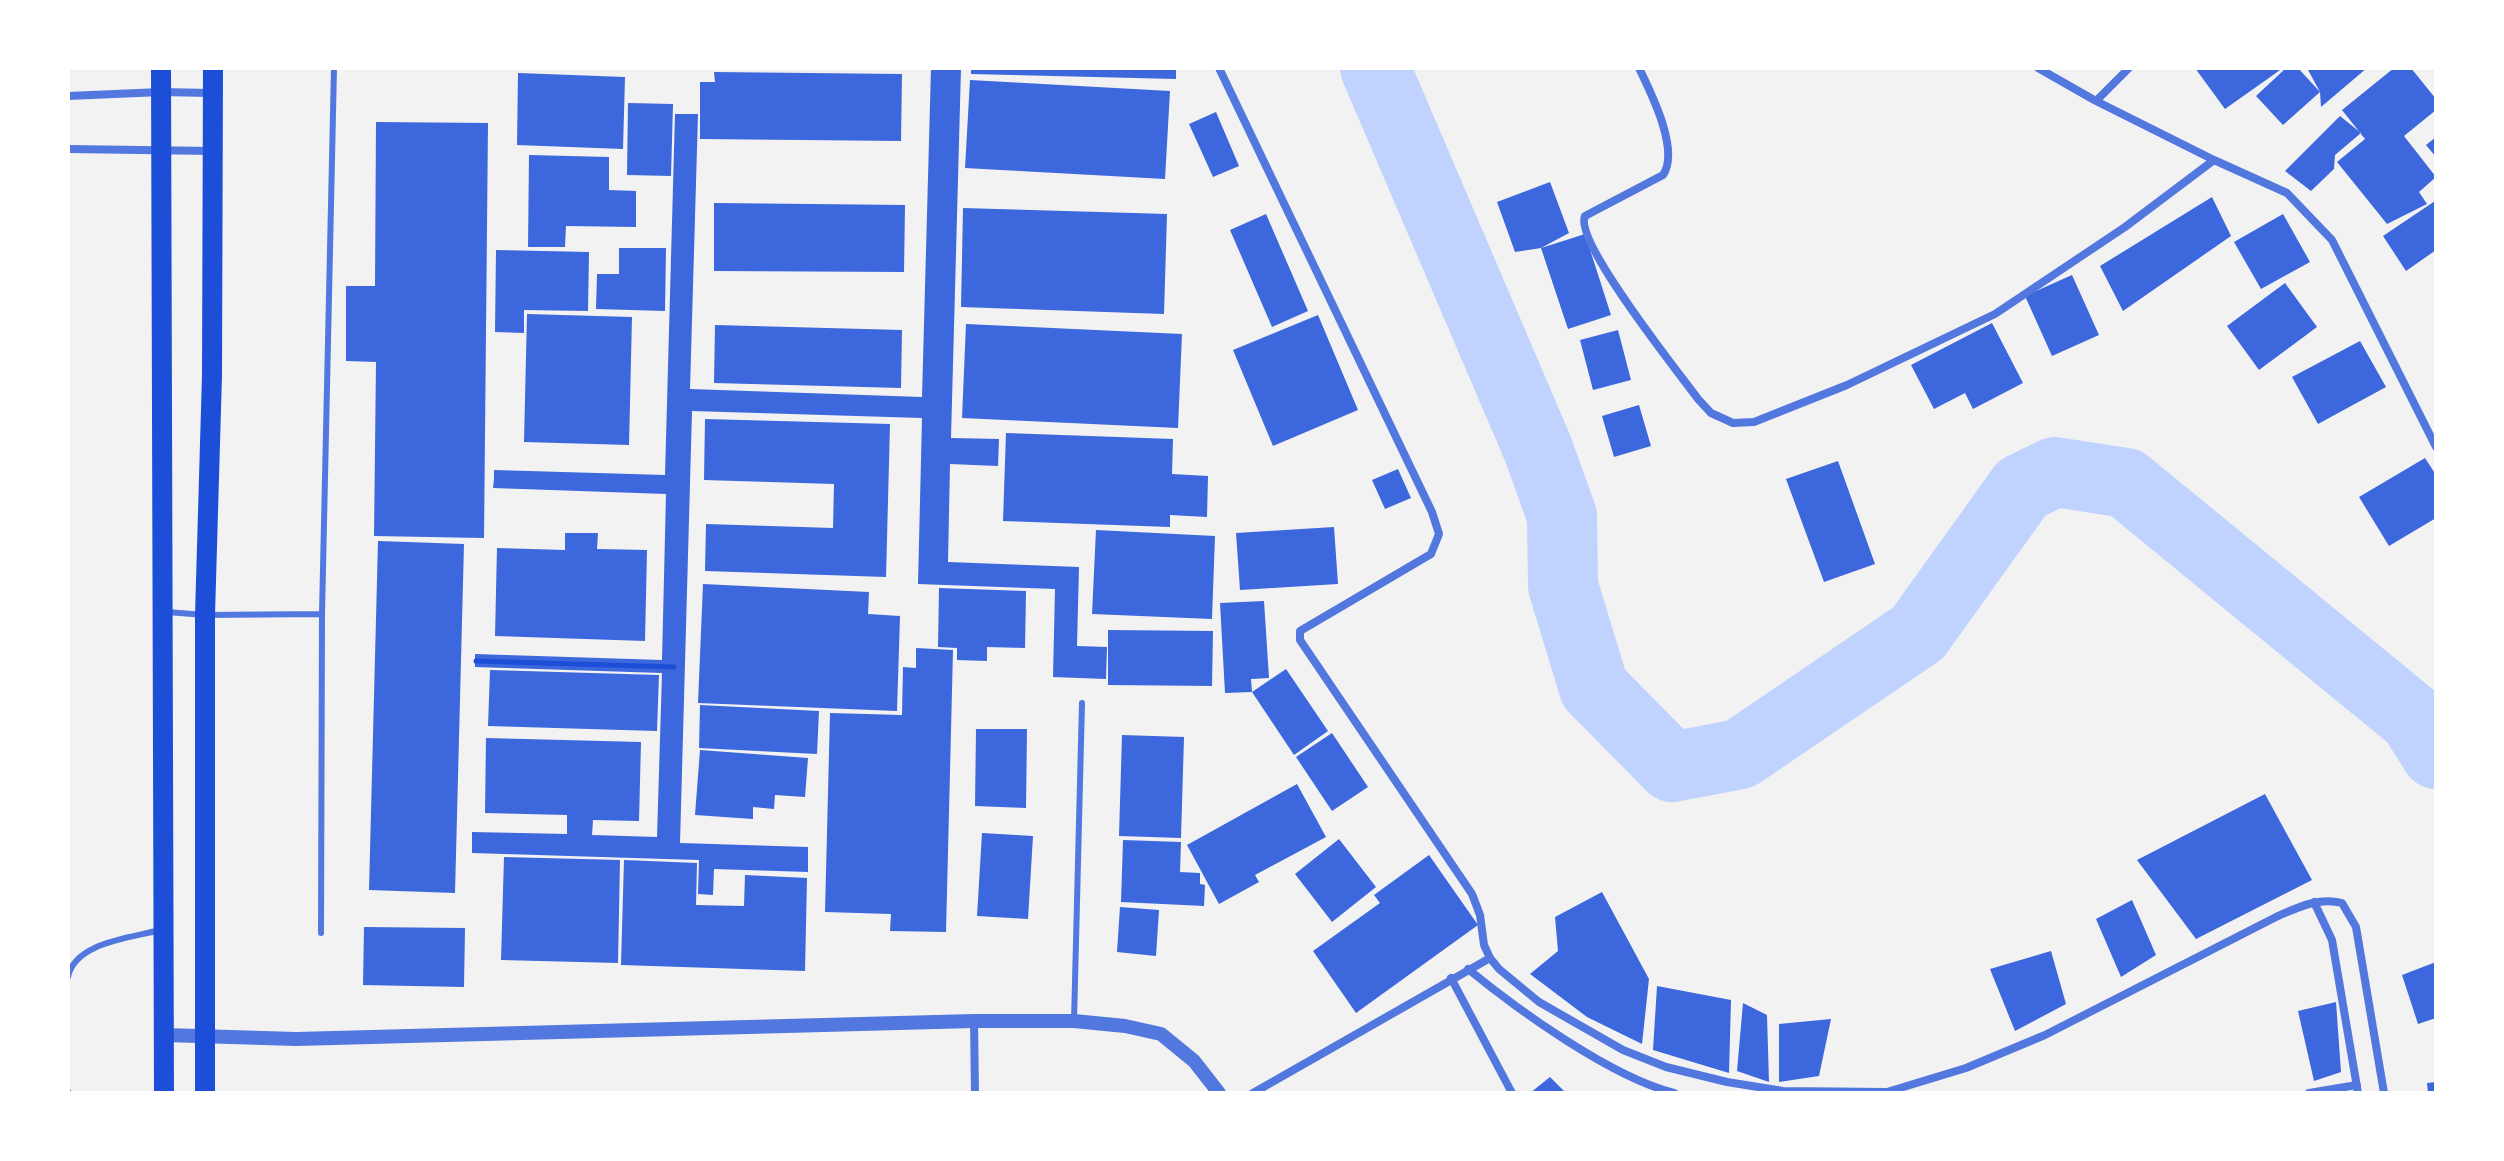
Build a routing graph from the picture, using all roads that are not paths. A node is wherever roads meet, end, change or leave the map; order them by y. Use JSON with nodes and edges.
{"nodes":[{"id":1,"x":161,"y":68,"type":"edge"},
{"id":2,"x":213,"y":68,"type":"edge"},
{"id":3,"x":334,"y":68,"type":"edge"},
{"id":4,"x":1219,"y":68,"type":"edge"},
{"id":5,"x":1639,"y":68,"type":"edge"},
{"id":6,"x":2038,"y":68,"type":"edge"},
{"id":7,"x":2129,"y":68,"type":"edge"},
{"id":8,"x":161,"y":92,"type":"junction"},
{"id":9,"x":213,"y":93,"type":"junction"},
{"id":10,"x":68,"y":96,"type":"edge"},
{"id":11,"x":2096,"y":101,"type":"junction"},
{"id":12,"x":68,"y":149,"type":"edge"},
{"id":13,"x":162,"y":150,"type":"junction"},
{"id":14,"x":213,"y":151,"type":"junction"},
{"id":15,"x":2214,"y":160,"type":"junction"},
{"id":16,"x":2436,"y":447,"type":"edge"},
{"id":17,"x":163,"y":612,"type":"junction"},
{"id":18,"x":322,"y":614,"type":"junction"},
{"id":19,"x":205,"y":615,"type":"junction"},
{"id":20,"x":1082,"y":703,"type":"dead end"},
{"id":21,"x":2314,"y":902,"type":"junction"},
{"id":22,"x":164,"y":929,"type":"junction"},
{"id":23,"x":321,"y":933,"type":"dead end"},
{"id":24,"x":1490,"y":958,"type":"junction"},
{"id":25,"x":1468,"y":969,"type":"junction"},
{"id":26,"x":68,"y":977,"type":"edge"},
{"id":27,"x":1451,"y":978,"type":"junction"},
{"id":28,"x":974,"y":1021,"type":"junction"},
{"id":29,"x":1074,"y":1021,"type":"junction"},
{"id":30,"x":165,"y":1035,"type":"junction"},
{"id":31,"x":205,"y":1038,"type":"junction"},
{"id":32,"x":2357,"y":1089,"type":"edge"},
{"id":33,"x":164,"y":1093,"type":"edge"},
{"id":34,"x":205,"y":1093,"type":"edge"},
{"id":35,"x":975,"y":1093,"type":"edge"},
{"id":36,"x":1219,"y":1093,"type":"edge"},
{"id":37,"x":1253,"y":1093,"type":"edge"},
{"id":38,"x":1512,"y":1093,"type":"edge"},
{"id":39,"x":1674,"y":1093,"type":"edge"},
{"id":40,"x":2309,"y":1093,"type":"edge"},
{"id":41,"x":2384,"y":1093,"type":"edge"}],
"edges":[{"from":1,"to":8,"type":"main road"},
{"from":2,"to":9,"type":"main road"},
{"from":3,"to":18,"type":"lane"},
{"from":4,"to":24,"type":"street"},
{"from":5,"to":15,"type":"street"},
{"from":6,"to":11,"type":"street"},
{"from":7,"to":11,"type":"street"},
{"from":8,"to":9,"type":"street"},
{"from":8,"to":10,"type":"street"},
{"from":8,"to":13,"type":"main road"},
{"from":9,"to":14,"type":"main road"},
{"from":11,"to":15,"type":"street"},
{"from":12,"to":13,"type":"street"},
{"from":13,"to":14,"type":"street"},
{"from":13,"to":17,"type":"main road"},
{"from":14,"to":19,"type":"main road"},
{"from":15,"to":16,"type":"street"},
{"from":17,"to":19,"type":"lane"},
{"from":17,"to":22,"type":"main road"},
{"from":18,"to":19,"type":"lane"},
{"from":18,"to":23,"type":"lane"},
{"from":19,"to":31,"type":"main road"},
{"from":20,"to":29,"type":"lane"},
{"from":21,"to":24,"type":"street"},
{"from":21,"to":32,"type":"street"},
{"from":21,"to":41,"type":"street"},
{"from":22,"to":26,"type":"lane"},
{"from":22,"to":30,"type":"main road"},
{"from":24,"to":25,"type":"street"},
{"from":25,"to":27,"type":"street"},
{"from":25,"to":39,"type":"street"},
{"from":27,"to":37,"type":"street"},
{"from":27,"to":38,"type":"street"},
{"from":28,"to":29,"type":"street"},
{"from":28,"to":31,"type":"street"},
{"from":28,"to":35,"type":"street"},
{"from":29,"to":36,"type":"street"},
{"from":30,"to":31,"type":"street"},
{"from":30,"to":33,"type":"main road"},
{"from":31,"to":34,"type":"main road"},
{"from":32,"to":40,"type":"street"}]}
